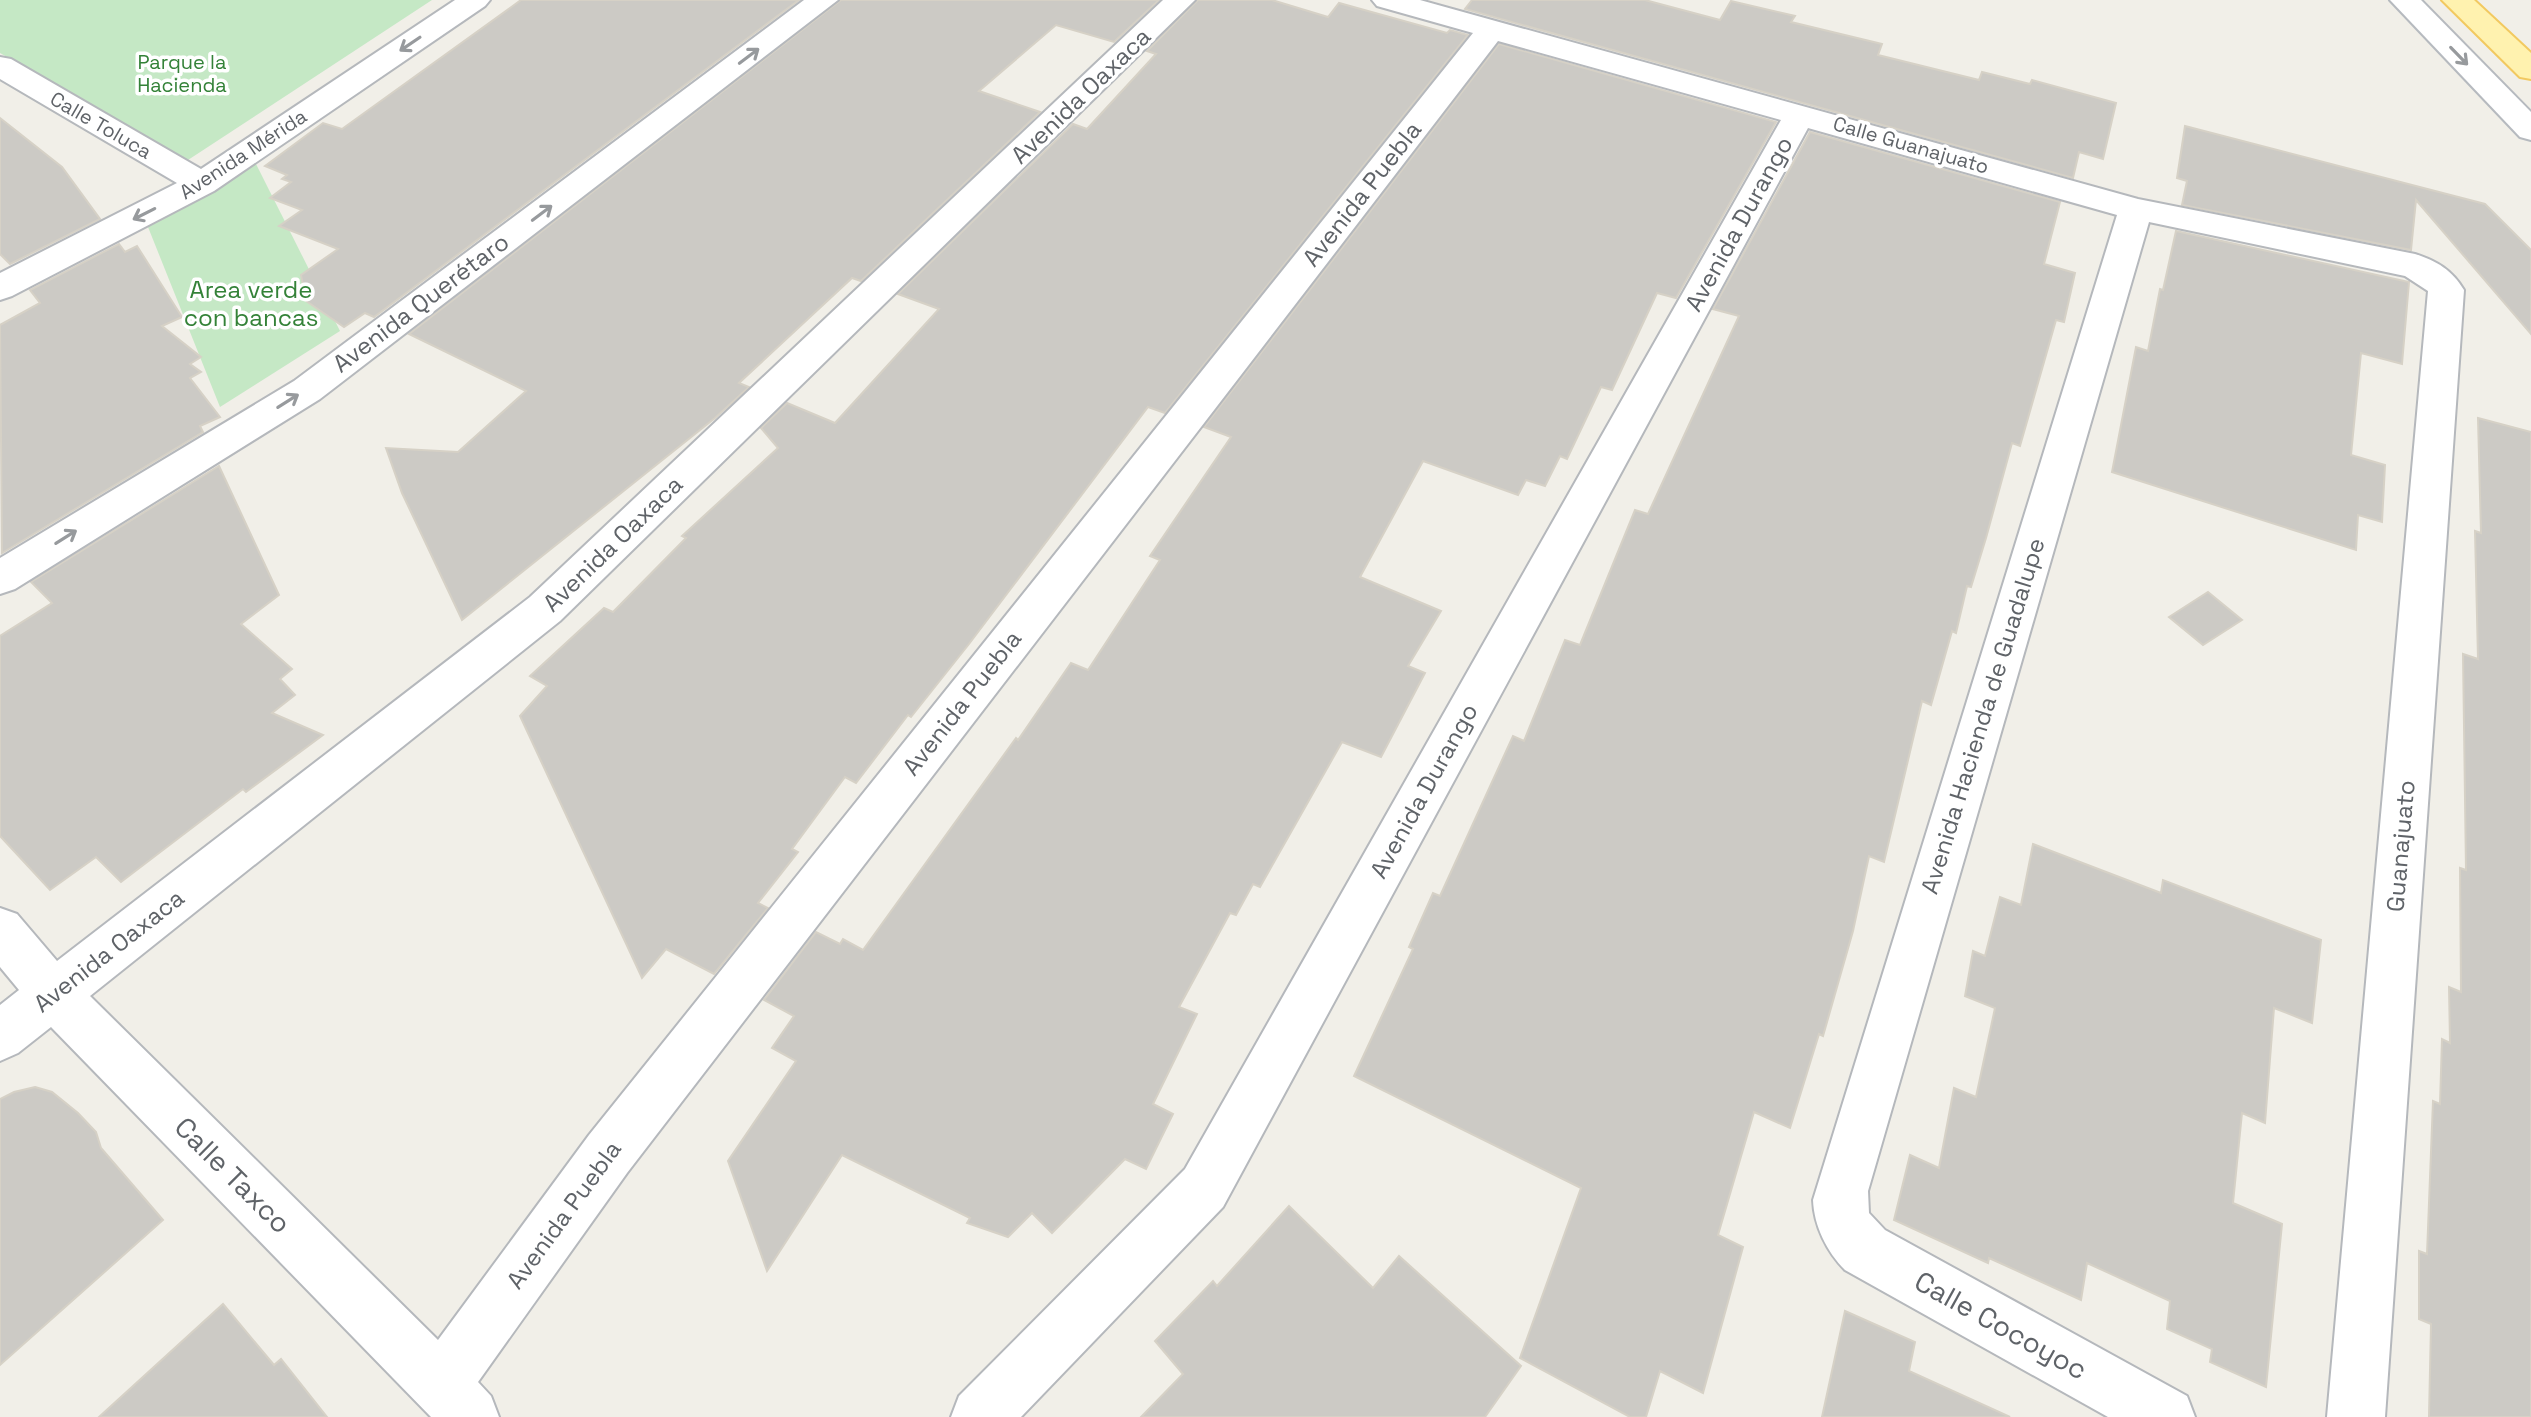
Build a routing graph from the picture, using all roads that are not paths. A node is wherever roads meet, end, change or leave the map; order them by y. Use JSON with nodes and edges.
{"nodes":[{"id":1,"x":475,"y":0,"type":"edge"},
{"id":2,"x":823,"y":0,"type":"edge"},
{"id":3,"x":1180,"y":0,"type":"edge"},
{"id":4,"x":1387,"y":0,"type":"edge"},
{"id":5,"x":2405,"y":0,"type":"edge"},
{"id":6,"x":2457,"y":0,"type":"edge"},
{"id":7,"x":1491,"y":30,"type":"junction"},
{"id":8,"x":0,"y":66,"type":"edge"},
{"id":9,"x":2531,"y":70,"type":"edge"},
{"id":10,"x":1800,"y":114,"type":"junction"},
{"id":11,"x":2531,"y":130,"type":"edge"},
{"id":12,"x":202,"y":184,"type":"junction"},
{"id":13,"x":2136,"y":209,"type":"junction"},
{"id":14,"x":2437,"y":278,"type":"joint"},
{"id":15,"x":0,"y":288,"type":"edge"},
{"id":16,"x":0,"y":578,"type":"edge"},
{"id":17,"x":0,"y":930,"type":"edge"},
{"id":18,"x":53,"y":994,"type":"junction"},
{"id":19,"x":0,"y":1036,"type":"edge"},
{"id":20,"x":1844,"y":1224,"type":"joint"},
{"id":21,"x":456,"y":1400,"type":"edge"},
{"id":22,"x":980,"y":1417,"type":"edge"},
{"id":23,"x":2166,"y":1417,"type":"edge"},
{"id":24,"x":2356,"y":1417,"type":"edge"}],
"edges":[{"from":1,"to":12,"type":"street","name":"Avenida Mérida","one_way":true},
{"from":16,"to":2,"type":"street","name":"Avenida Querétaro","one_way":true},
{"from":3,"to":18,"type":"street","name":"Avenida Oaxaca"},
{"from":4,"to":7,"type":"street","name":"Calle Guanajuato"},
{"from":5,"to":11,"type":"street","one_way":true},
{"from":6,"to":9,"type":"main road"},
{"from":7,"to":10,"type":"street","name":"Calle Guanajuato"},
{"from":7,"to":21,"type":"street","name":"Avenida Puebla"},
{"from":8,"to":12,"type":"street","name":"Calle Toluca"},
{"from":10,"to":13,"type":"street","name":"Calle Guanajuato"},
{"from":10,"to":22,"type":"street","name":"Avenida Durango"},
{"from":12,"to":15,"type":"street","name":"Avenida Mérida","one_way":true},
{"from":13,"to":14,"type":"street","name":"Calle Guanajuato"},
{"from":13,"to":20,"type":"street","name":"Avenida Hacienda de Guadalupe"},
{"from":14,"to":24,"type":"street","name":"Guanajuato"},
{"from":17,"to":18,"type":"street","name":"Calle Taxco"},
{"from":18,"to":19,"type":"street","name":"Avenida Oaxaca"},
{"from":18,"to":21,"type":"street","name":"Calle Taxco"},
{"from":20,"to":23,"type":"street","name":"Calle Cocoyoc"}]}
